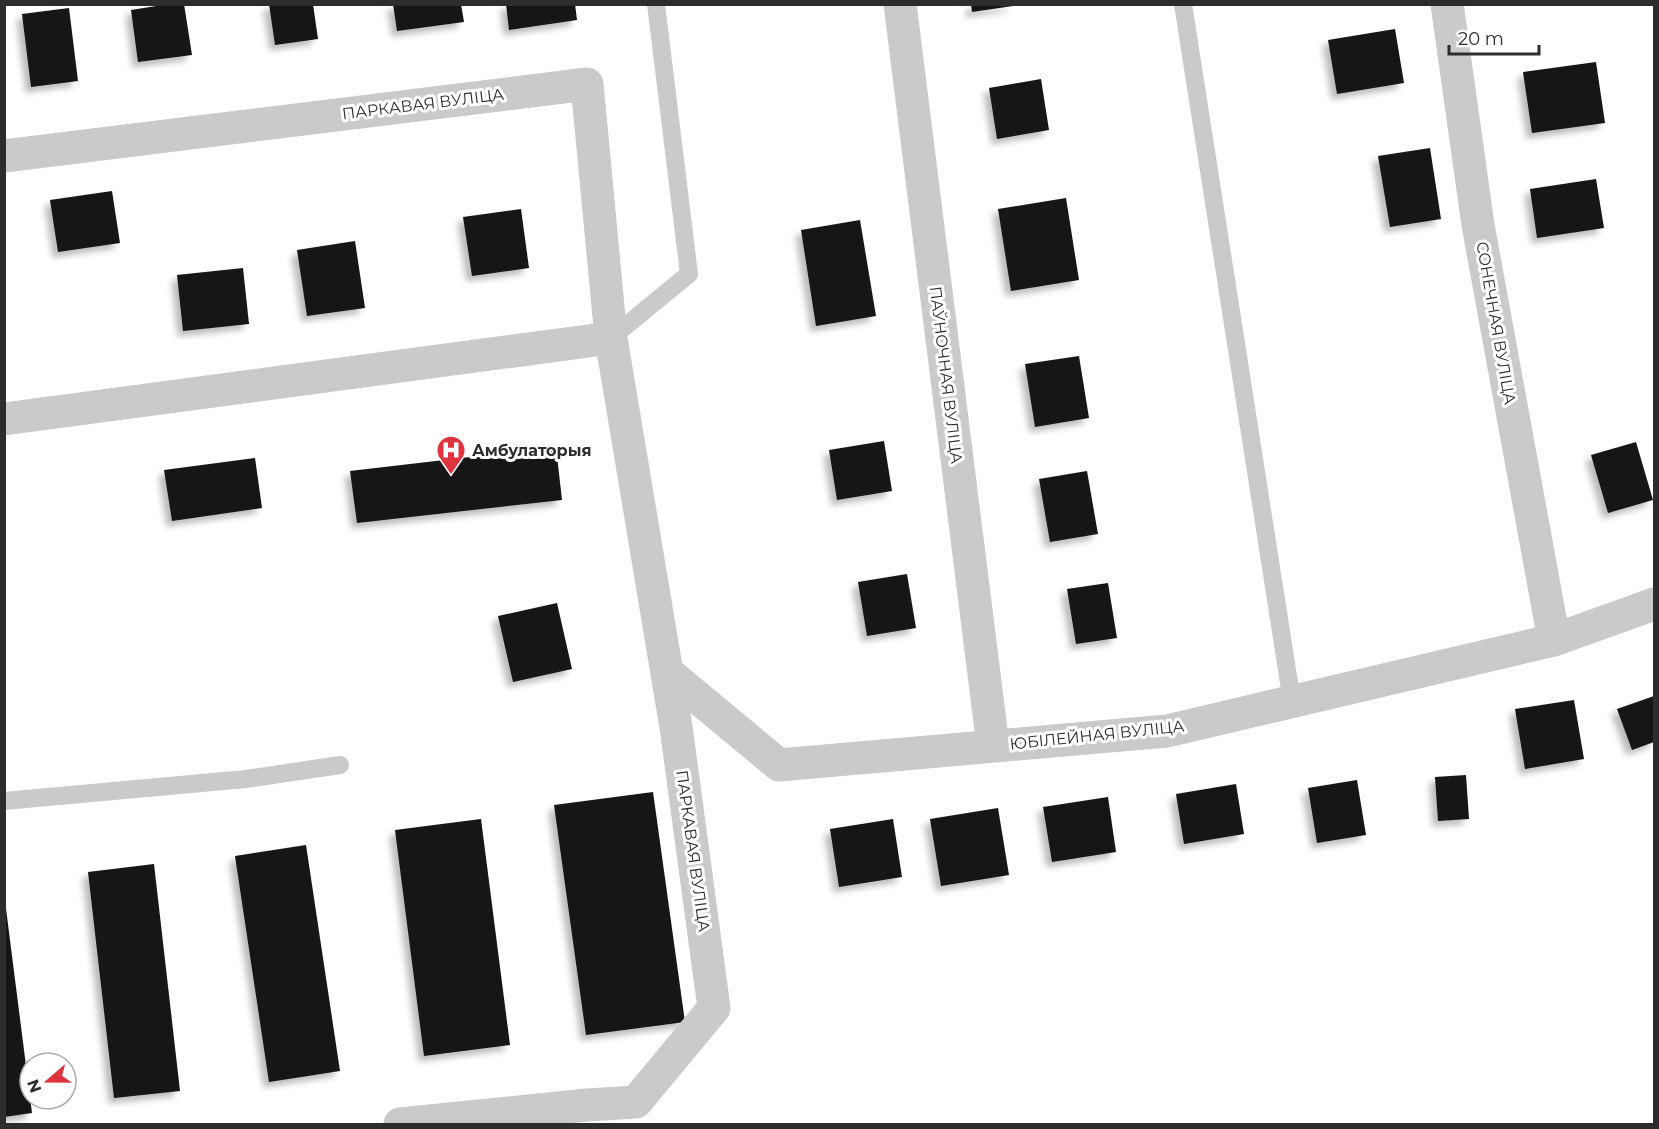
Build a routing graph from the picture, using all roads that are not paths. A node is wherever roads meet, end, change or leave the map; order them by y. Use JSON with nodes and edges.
{"nodes":[{"id":1,"x":656,"y":4,"type":"edge"},
{"id":2,"x":900,"y":4,"type":"edge"},
{"id":3,"x":1183,"y":4,"type":"edge"},
{"id":4,"x":1447,"y":4,"type":"edge"},
{"id":5,"x":4,"y":156,"type":"edge"},
{"id":6,"x":611,"y":339,"type":"junction"},
{"id":7,"x":4,"y":419,"type":"edge"},
{"id":8,"x":1654,"y":604,"type":"edge"},
{"id":9,"x":1554,"y":640,"type":"junction"},
{"id":10,"x":667,"y":672,"type":"junction"},
{"id":11,"x":1292,"y":702,"type":"junction"},
{"id":12,"x":993,"y":746,"type":"junction"},
{"id":13,"x":340,"y":765,"type":"dead end"},
{"id":14,"x":4,"y":801,"type":"edge"},
{"id":15,"x":400,"y":1125,"type":"edge"}],
"edges":[{"from":1,"to":6,"type":"lane"},
{"from":2,"to":12,"type":"street","name":"ПАЎНОЧНАЯ ВУЛІЦА"},
{"from":3,"to":11,"type":"lane"},
{"from":4,"to":9,"type":"street","name":"СОНЕЧНАЯ ВУЛІЦА"},
{"from":5,"to":6,"type":"street","name":"ПАРКАВАЯ ВУЛІЦА"},
{"from":6,"to":7,"type":"street"},
{"from":6,"to":10,"type":"street","name":"ПАРКАВАЯ ВУЛІЦА"},
{"from":8,"to":9,"type":"street","name":"ЮБІЛЕЙНАЯ ВУЛІЦА"},
{"from":9,"to":11,"type":"street","name":"ЮБІЛЕЙНАЯ ВУЛІЦА"},
{"from":10,"to":12,"type":"street","name":"ЮБІЛЕЙНАЯ ВУЛІЦА"},
{"from":10,"to":15,"type":"street","name":"ПАРКАВАЯ ВУЛІЦА"},
{"from":11,"to":12,"type":"street","name":"ЮБІЛЕЙНАЯ ВУЛІЦА"},
{"from":13,"to":14,"type":"lane"}]}
